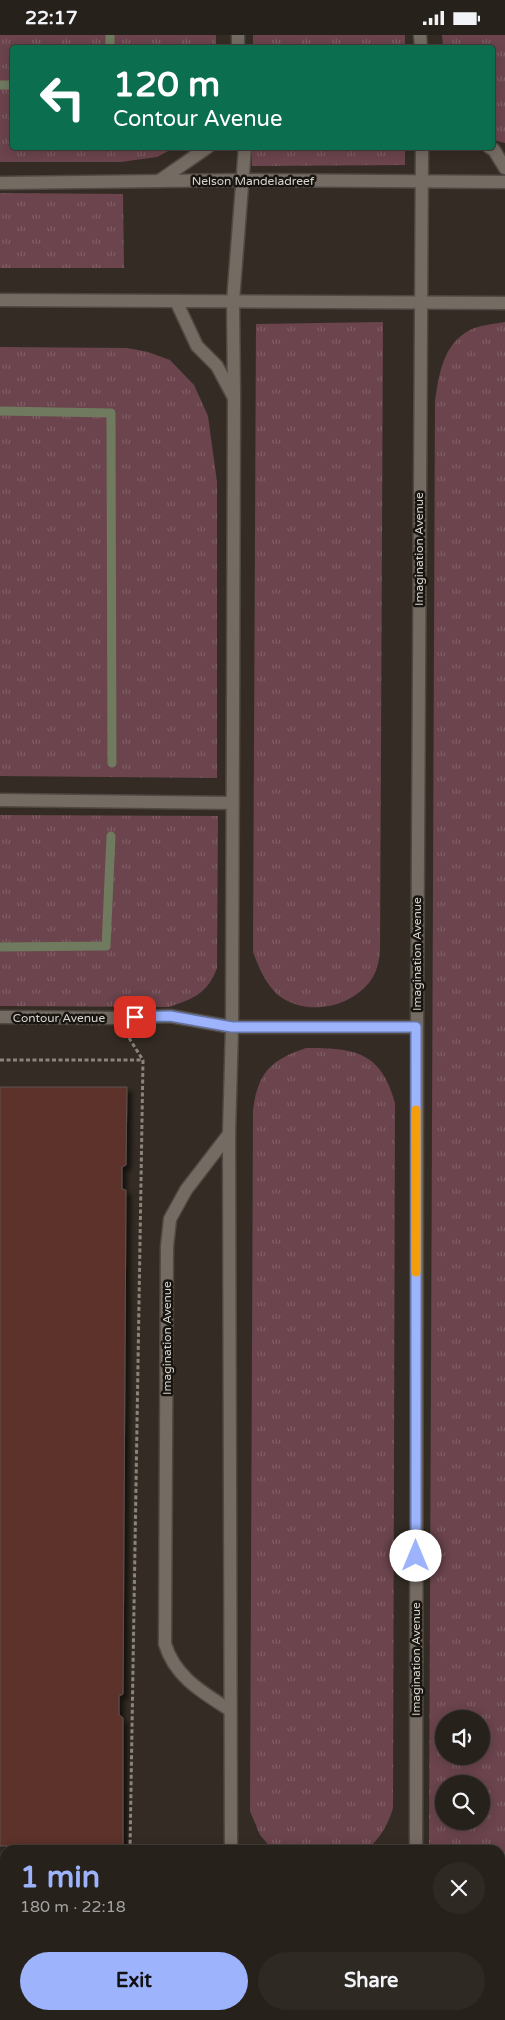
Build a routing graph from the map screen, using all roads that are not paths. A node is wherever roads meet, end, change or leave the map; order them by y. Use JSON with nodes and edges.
{"nodes":[{"id":1,"x":204,"y":150,"type":"edge"},
{"id":2,"x":245,"y":150,"type":"edge"},
{"id":3,"x":422,"y":150,"type":"edge"},
{"id":4,"x":491,"y":150,"type":"edge"},
{"id":5,"x":505,"y":168,"type":"edge"},
{"id":6,"x":243,"y":180,"type":"junction"},
{"id":7,"x":422,"y":180,"type":"junction"},
{"id":8,"x":158,"y":181,"type":"junction"},
{"id":9,"x":505,"y":182,"type":"edge"},
{"id":10,"x":0,"y":183,"type":"edge"},
{"id":11,"x":0,"y":300,"type":"edge"},
{"id":12,"x":176,"y":301,"type":"junction"},
{"id":13,"x":233,"y":301,"type":"junction"},
{"id":14,"x":421,"y":302,"type":"junction"},
{"id":15,"x":505,"y":303,"type":"edge"},
{"id":16,"x":234,"y":398,"type":"junction"},
{"id":17,"x":0,"y":800,"type":"edge"},
{"id":18,"x":232,"y":803,"type":"junction"},
{"id":19,"x":0,"y":1017,"type":"edge"},
{"id":20,"x":232,"y":1027,"type":"junction"},
{"id":21,"x":416,"y":1027,"type":"junction"},
{"id":22,"x":229,"y":1134,"type":"junction"},
{"id":23,"x":230,"y":1710,"type":"junction"},
{"id":24,"x":231,"y":1845,"type":"edge"},
{"id":25,"x":416,"y":1845,"type":"edge"}],
"edges":[{"from":1,"to":8,"type":"street"},
{"from":2,"to":6,"type":"street"},
{"from":3,"to":7,"type":"street","name":"Imagination Avenue"},
{"from":4,"to":5,"type":"street"},
{"from":6,"to":7,"type":"street","name":"Nelson Mandeladreef"},
{"from":6,"to":8,"type":"street","name":"Nelson Mandeladreef"},
{"from":6,"to":13,"type":"street"},
{"from":7,"to":9,"type":"street","name":"Nelson Mandeladreef"},
{"from":7,"to":14,"type":"street","name":"Imagination Avenue"},
{"from":8,"to":10,"type":"street","name":"Nelson Mandeladreef"},
{"from":11,"to":12,"type":"street"},
{"from":12,"to":13,"type":"street"},
{"from":12,"to":16,"type":"street"},
{"from":13,"to":14,"type":"street"},
{"from":13,"to":16,"type":"street"},
{"from":14,"to":15,"type":"street"},
{"from":14,"to":21,"type":"street","name":"Imagination Avenue"},
{"from":16,"to":18,"type":"street"},
{"from":17,"to":18,"type":"street"},
{"from":18,"to":20,"type":"street"},
{"from":19,"to":20,"type":"street","name":"Contour Avenue"},
{"from":20,"to":21,"type":"street","name":"Contour Avenue"},
{"from":20,"to":22,"type":"street"},
{"from":21,"to":25,"type":"street","name":"Imagination Avenue"},
{"from":22,"to":23,"type":"street"},
{"from":22,"to":23,"type":"street","name":"Imagination Avenue"},
{"from":23,"to":24,"type":"street"}]}
